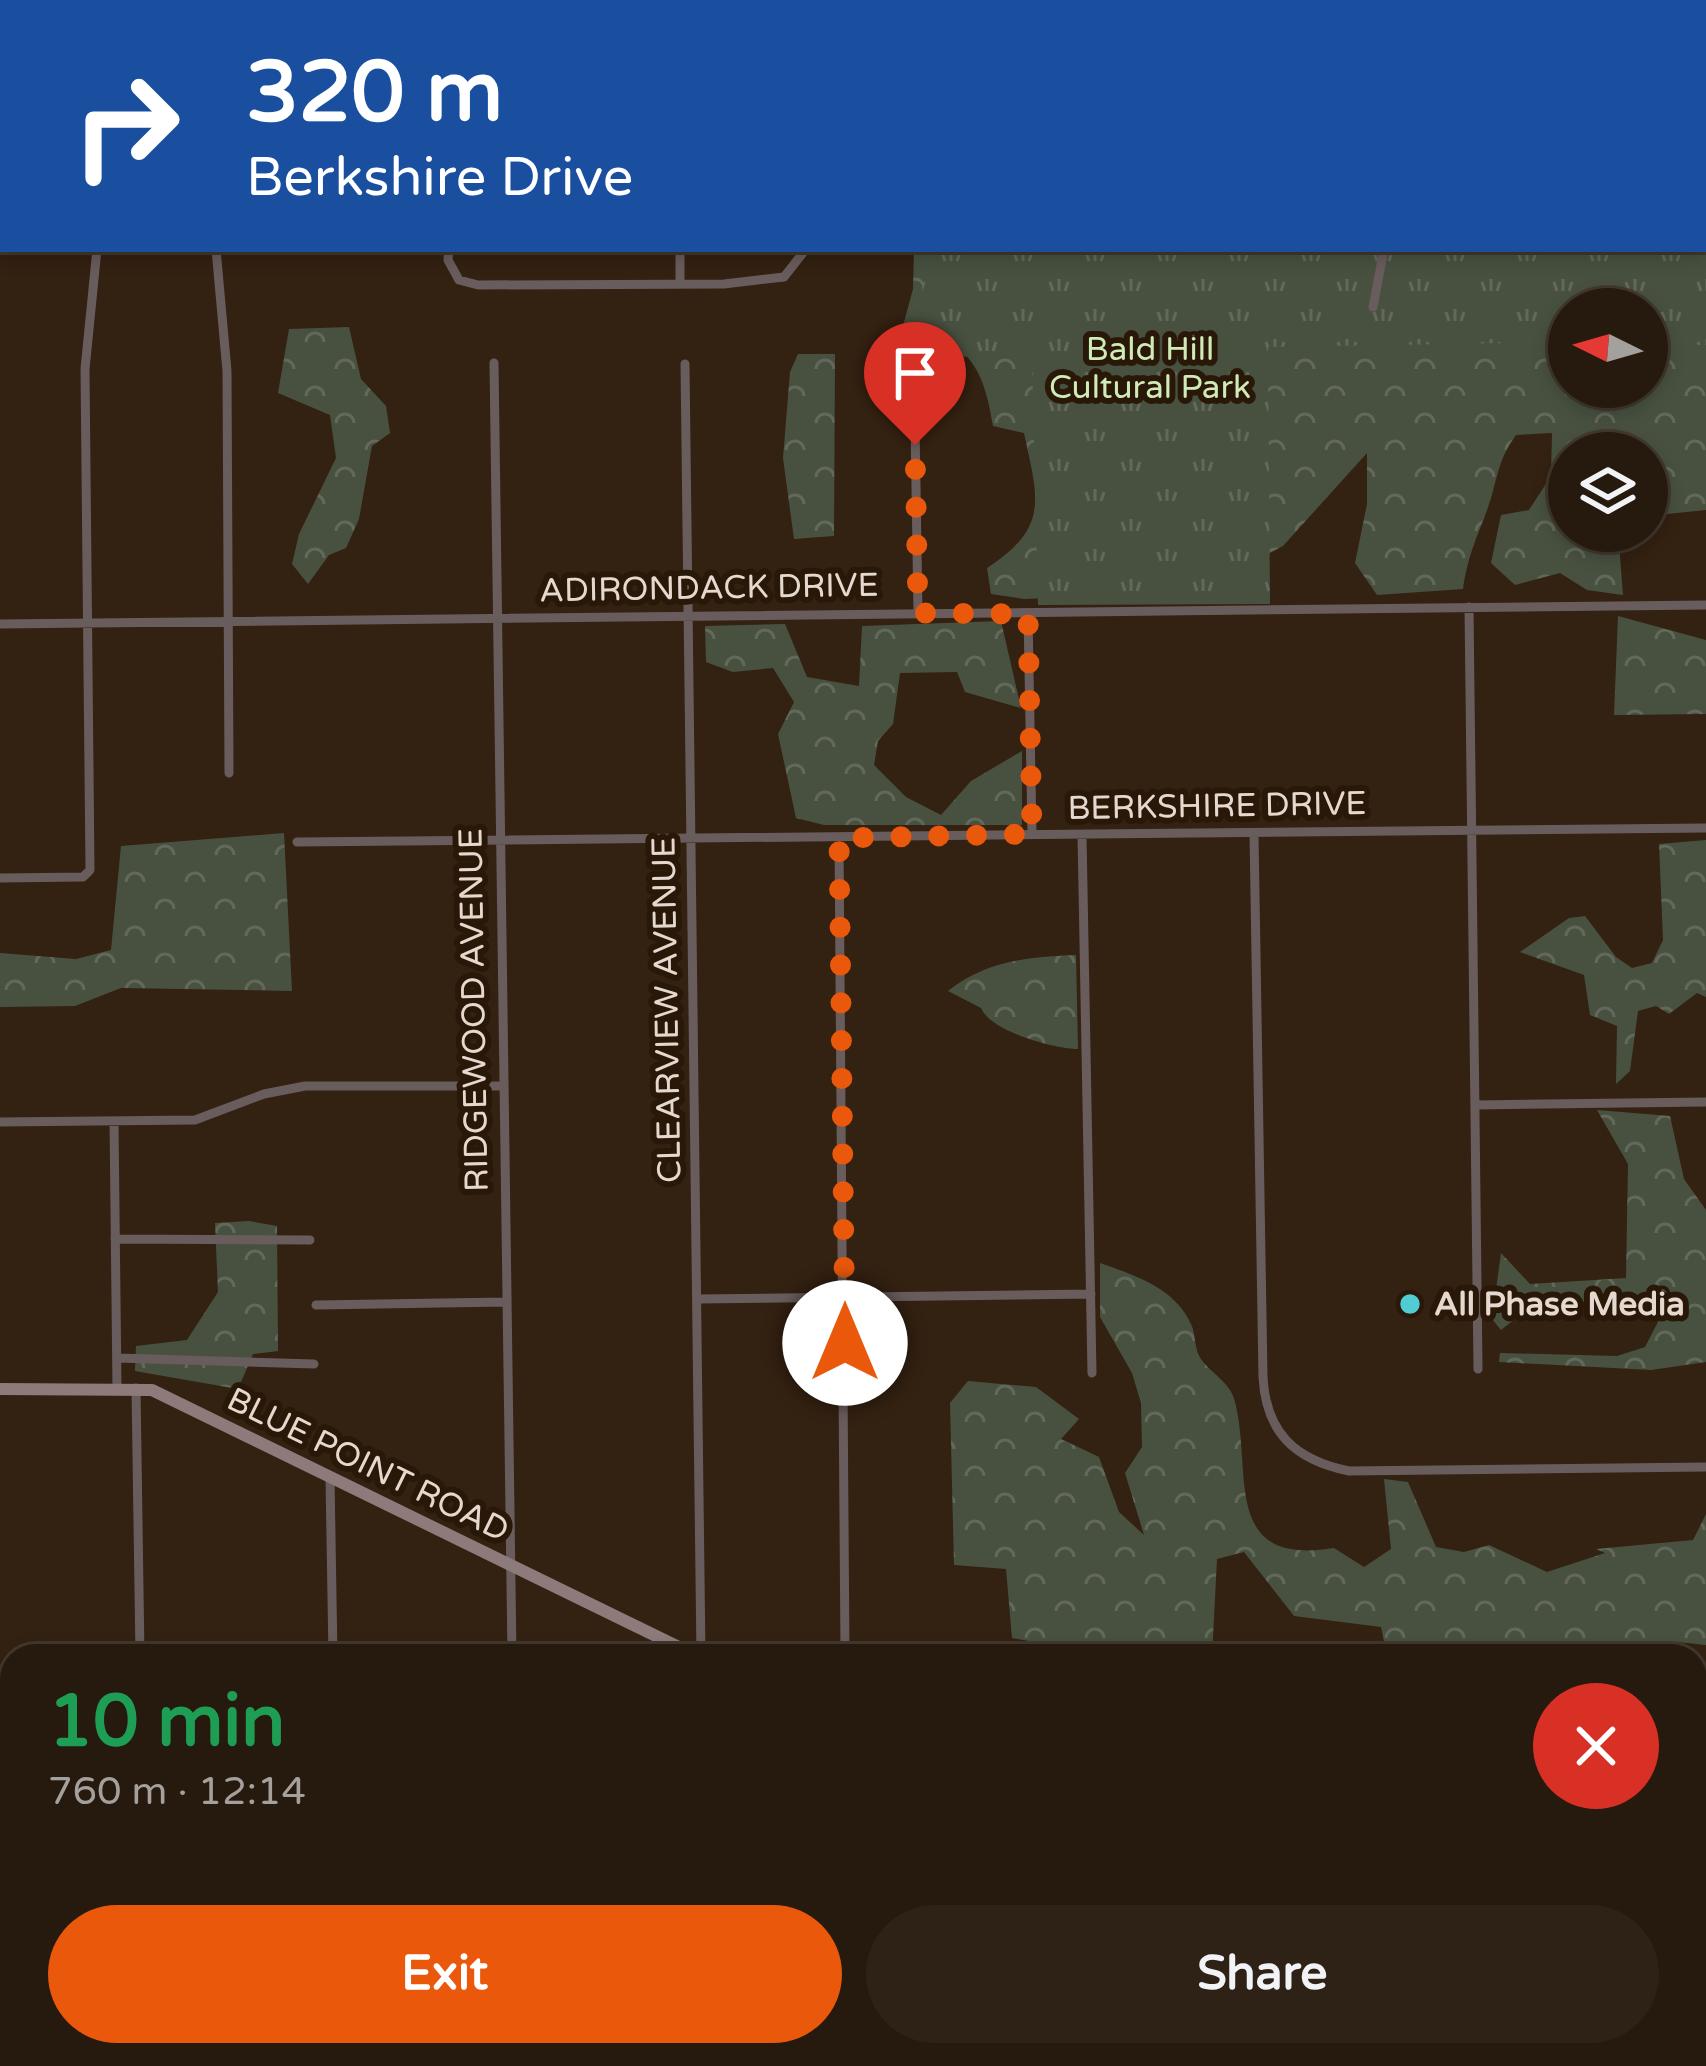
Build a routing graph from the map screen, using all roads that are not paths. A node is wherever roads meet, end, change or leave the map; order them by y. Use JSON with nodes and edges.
{"nodes":[{"id":1,"x":97,"y":252,"type":"edge"},
{"id":2,"x":217,"y":252,"type":"edge"},
{"id":3,"x":449,"y":252,"type":"edge"},
{"id":4,"x":680,"y":252,"type":"edge"},
{"id":5,"x":804,"y":252,"type":"edge"},
{"id":6,"x":1383,"y":252,"type":"edge"},
{"id":7,"x":680,"y":283,"type":"junction"},
{"id":8,"x":1373,"y":307,"type":"dead end"},
{"id":9,"x":914,"y":361,"type":"dead end"},
{"id":10,"x":494,"y":363,"type":"dead end"},
{"id":11,"x":686,"y":364,"type":"dead end"},
{"id":12,"x":1706,"y":604,"type":"edge"},
{"id":13,"x":1469,"y":608,"type":"junction"},
{"id":14,"x":918,"y":613,"type":"junction"},
{"id":15,"x":1028,"y":614,"type":"junction"},
{"id":16,"x":688,"y":616,"type":"junction"},
{"id":17,"x":496,"y":618,"type":"junction"},
{"id":18,"x":229,"y":620,"type":"junction"},
{"id":19,"x":89,"y":622,"type":"junction"},
{"id":20,"x":0,"y":624,"type":"edge"},
{"id":21,"x":229,"y":773,"type":"dead end"},
{"id":22,"x":1706,"y":828,"type":"edge"},
{"id":23,"x":1472,"y":829,"type":"junction"},
{"id":24,"x":1032,"y":834,"type":"junction"},
{"id":25,"x":1254,"y":834,"type":"junction"},
{"id":26,"x":1082,"y":835,"type":"junction"},
{"id":27,"x":839,"y":838,"type":"junction"},
{"id":28,"x":500,"y":840,"type":"junction"},
{"id":29,"x":691,"y":840,"type":"junction"},
{"id":30,"x":297,"y":842,"type":"dead end"},
{"id":31,"x":0,"y":878,"type":"edge"},
{"id":32,"x":502,"y":1086,"type":"junction"},
{"id":33,"x":1706,"y":1102,"type":"edge"},
{"id":34,"x":1476,"y":1105,"type":"junction"},
{"id":35,"x":115,"y":1121,"type":"junction"},
{"id":36,"x":0,"y":1122,"type":"edge"},
{"id":37,"x":115,"y":1239,"type":"junction"},
{"id":38,"x":310,"y":1240,"type":"dead end"},
{"id":39,"x":1091,"y":1294,"type":"junction"},
{"id":40,"x":699,"y":1299,"type":"junction"},
{"id":41,"x":845,"y":1299,"type":"junction"},
{"id":42,"x":505,"y":1301,"type":"junction"},
{"id":43,"x":316,"y":1305,"type":"dead end"},
{"id":44,"x":118,"y":1358,"type":"junction"},
{"id":45,"x":314,"y":1364,"type":"dead end"},
{"id":46,"x":1478,"y":1369,"type":"dead end"},
{"id":47,"x":1092,"y":1373,"type":"dead end"},
{"id":48,"x":0,"y":1388,"type":"edge"},
{"id":49,"x":136,"y":1388,"type":"junction"},
{"id":50,"x":117,"y":1389,"type":"junction"},
{"id":51,"x":1706,"y":1467,"type":"edge"},
{"id":52,"x":330,"y":1478,"type":"junction"},
{"id":53,"x":511,"y":1566,"type":"junction"},
{"id":54,"x":140,"y":1644,"type":"edge"},
{"id":55,"x":333,"y":1644,"type":"edge"},
{"id":56,"x":512,"y":1644,"type":"edge"},
{"id":57,"x":674,"y":1644,"type":"edge"},
{"id":58,"x":699,"y":1644,"type":"edge"},
{"id":59,"x":845,"y":1644,"type":"edge"}],
"edges":[{"from":1,"to":19,"type":"street"},
{"from":2,"to":18,"type":"street"},
{"from":3,"to":7,"type":"street"},
{"from":4,"to":7,"type":"street"},
{"from":5,"to":7,"type":"street"},
{"from":6,"to":8,"type":"street"},
{"from":9,"to":14,"type":"street"},
{"from":10,"to":17,"type":"street","name":"RIDGEWOOD AVENUE"},
{"from":11,"to":16,"type":"street","name":"CLEARVIEW AVENUE"},
{"from":12,"to":13,"type":"street","name":"ADIRONDACK DRIVE"},
{"from":13,"to":15,"type":"street","name":"ADIRONDACK DRIVE"},
{"from":13,"to":23,"type":"street"},
{"from":14,"to":15,"type":"street","name":"ADIRONDACK DRIVE"},
{"from":14,"to":16,"type":"street","name":"ADIRONDACK DRIVE"},
{"from":15,"to":24,"type":"street"},
{"from":16,"to":17,"type":"street","name":"ADIRONDACK DRIVE"},
{"from":16,"to":29,"type":"street","name":"CLEARVIEW AVENUE"},
{"from":17,"to":18,"type":"street","name":"ADIRONDACK DRIVE"},
{"from":17,"to":28,"type":"street","name":"RIDGEWOOD AVENUE"},
{"from":18,"to":19,"type":"street","name":"ADIRONDACK DRIVE"},
{"from":18,"to":21,"type":"street"},
{"from":19,"to":20,"type":"street","name":"ADIRONDACK DRIVE"},
{"from":19,"to":31,"type":"street"},
{"from":22,"to":23,"type":"street","name":"BERKSHIRE DRIVE"},
{"from":23,"to":25,"type":"street","name":"BERKSHIRE DRIVE"},
{"from":23,"to":34,"type":"street"},
{"from":24,"to":26,"type":"street","name":"BERKSHIRE DRIVE"},
{"from":24,"to":27,"type":"street","name":"BERKSHIRE DRIVE"},
{"from":25,"to":26,"type":"street","name":"BERKSHIRE DRIVE"},
{"from":25,"to":51,"type":"street"},
{"from":26,"to":39,"type":"street"},
{"from":27,"to":29,"type":"street","name":"BERKSHIRE DRIVE"},
{"from":27,"to":41,"type":"street"},
{"from":28,"to":29,"type":"street","name":"BERKSHIRE DRIVE"},
{"from":28,"to":30,"type":"street","name":"BERKSHIRE DRIVE"},
{"from":28,"to":32,"type":"street","name":"RIDGEWOOD AVENUE"},
{"from":29,"to":40,"type":"street","name":"CLEARVIEW AVENUE"},
{"from":32,"to":35,"type":"street"},
{"from":32,"to":42,"type":"street","name":"RIDGEWOOD AVENUE"},
{"from":33,"to":34,"type":"street"},
{"from":34,"to":46,"type":"street"},
{"from":35,"to":36,"type":"street"},
{"from":35,"to":37,"type":"street"},
{"from":37,"to":38,"type":"street"},
{"from":37,"to":44,"type":"street"},
{"from":39,"to":41,"type":"street"},
{"from":39,"to":47,"type":"street"},
{"from":40,"to":41,"type":"street"},
{"from":40,"to":58,"type":"street","name":"CLEARVIEW AVENUE"},
{"from":41,"to":59,"type":"street"},
{"from":42,"to":43,"type":"street"},
{"from":42,"to":53,"type":"street","name":"RIDGEWOOD AVENUE"},
{"from":44,"to":45,"type":"street"},
{"from":44,"to":50,"type":"street"},
{"from":48,"to":50,"type":"street","name":"BLUE POINT ROAD"},
{"from":49,"to":50,"type":"street","name":"BLUE POINT ROAD"},
{"from":49,"to":52,"type":"street","name":"BLUE POINT ROAD"},
{"from":49,"to":54,"type":"street"},
{"from":52,"to":53,"type":"street","name":"BLUE POINT ROAD"},
{"from":52,"to":55,"type":"street"},
{"from":53,"to":56,"type":"street","name":"RIDGEWOOD AVENUE"},
{"from":53,"to":57,"type":"street","name":"BLUE POINT ROAD"}]}
